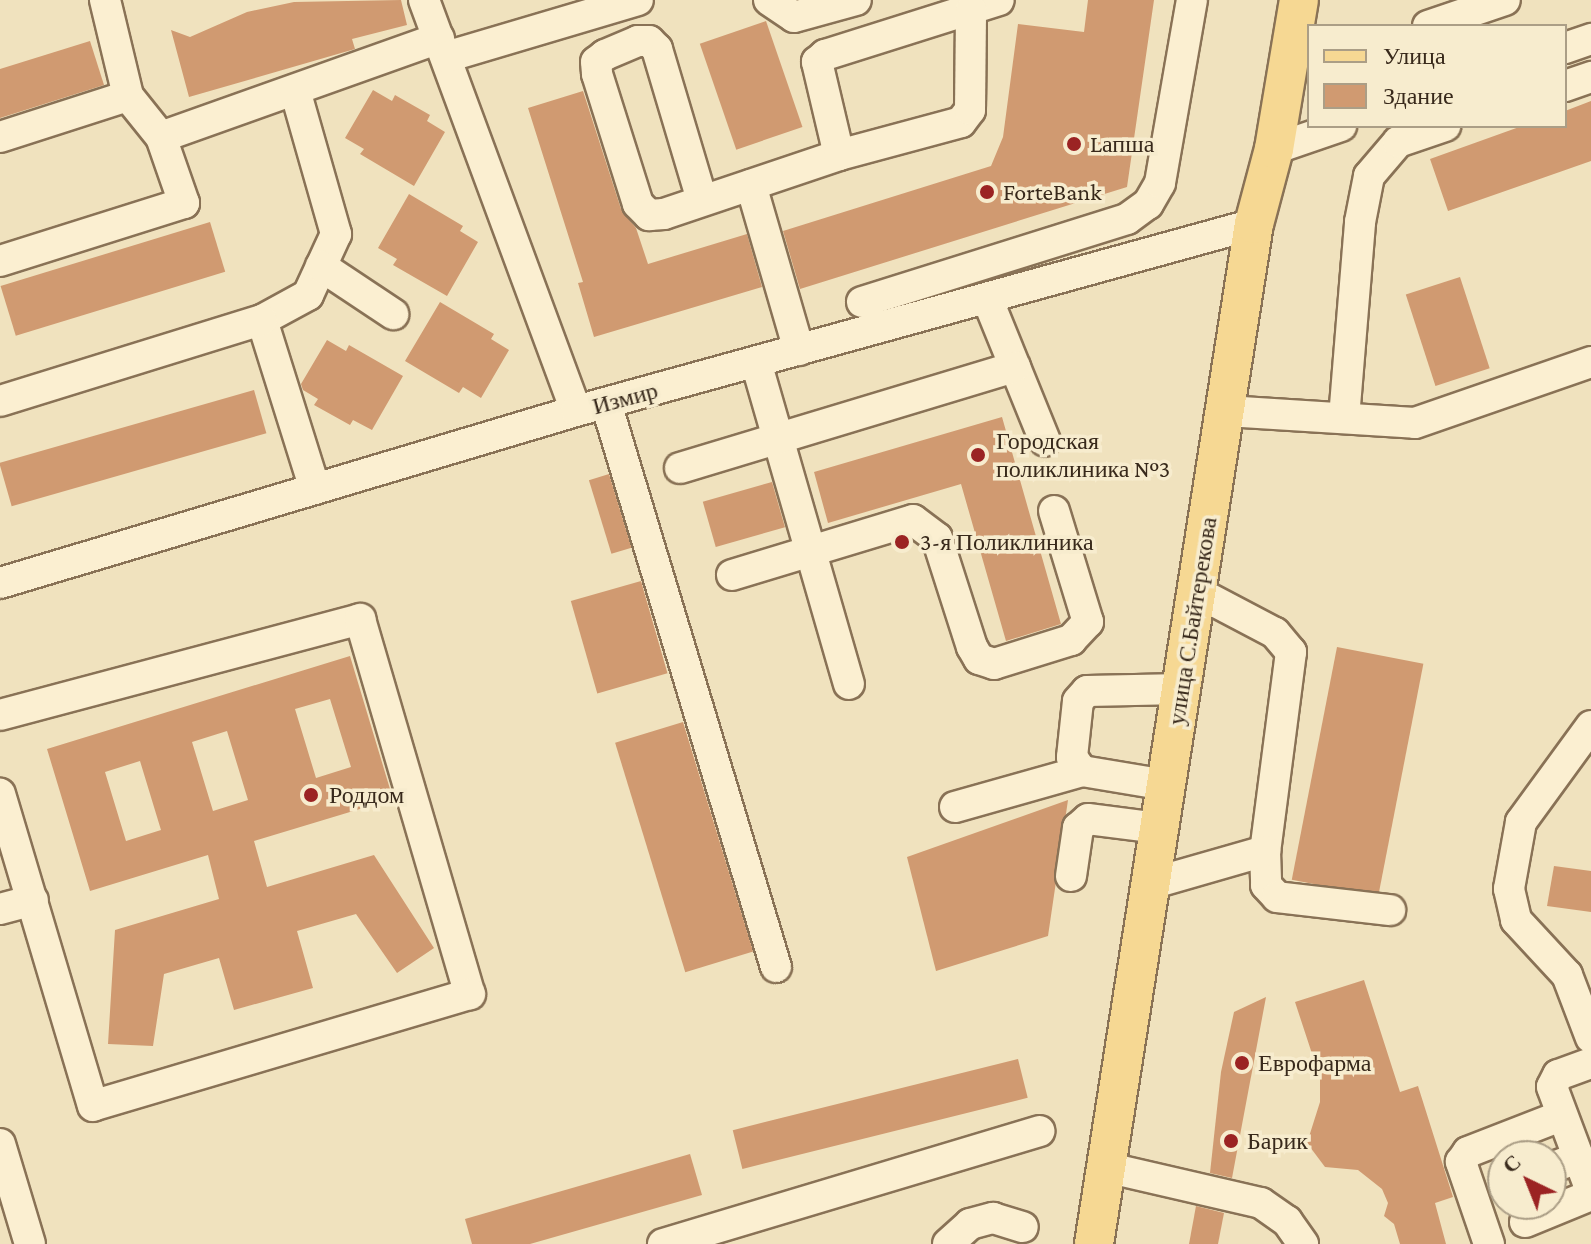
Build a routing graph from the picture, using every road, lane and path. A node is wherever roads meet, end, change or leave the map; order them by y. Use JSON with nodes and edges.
{"nodes":[{"id":1,"x":105,"y":0,"type":"edge"},
{"id":2,"x":424,"y":0,"type":"edge"},
{"id":3,"x":638,"y":0,"type":"edge"},
{"id":4,"x":769,"y":0,"type":"edge"},
{"id":5,"x":856,"y":0,"type":"edge"},
{"id":6,"x":1192,"y":0,"type":"edge"},
{"id":7,"x":1299,"y":0,"type":"edge"},
{"id":8,"x":1418,"y":0,"type":"edge"},
{"id":9,"x":1505,"y":0,"type":"edge"},
{"id":10,"x":985,"y":5,"type":"edge"},
{"id":11,"x":1415,"y":24,"type":"edge"},
{"id":12,"x":1434,"y":24,"type":"edge"},
{"id":13,"x":1591,"y":39,"type":"edge"},
{"id":14,"x":1567,"y":47,"type":"edge"},
{"id":15,"x":443,"y":48,"type":"junction"},
{"id":16,"x":1299,"y":69,"type":"edge"},
{"id":17,"x":1591,"y":77,"type":"edge"},
{"id":18,"x":1567,"y":85,"type":"edge"},
{"id":19,"x":295,"y":90,"type":"junction"},
{"id":20,"x":128,"y":96,"type":"junction"},
{"id":21,"x":1335,"y":128,"type":"edge"},
{"id":22,"x":1439,"y":128,"type":"edge"},
{"id":23,"x":0,"y":137,"type":"edge"},
{"id":24,"x":161,"y":137,"type":"junction"},
{"id":25,"x":1274,"y":149,"type":"junction"},
{"id":26,"x":839,"y":155,"type":"junction"},
{"id":27,"x":751,"y":185,"type":"junction"},
{"id":28,"x":702,"y":200,"type":"junction"},
{"id":29,"x":1254,"y":224,"type":"junction"},
{"id":30,"x":0,"y":261,"type":"edge"},
{"id":31,"x":321,"y":266,"type":"junction"},
{"id":32,"x":987,"y":298,"type":"junction"},
{"id":33,"x":862,"y":302,"type":"dead end"},
{"id":34,"x":393,"y":314,"type":"dead end"},
{"id":35,"x":262,"y":320,"type":"junction"},
{"id":36,"x":799,"y":350,"type":"junction"},
{"id":37,"x":756,"y":362,"type":"junction"},
{"id":38,"x":1591,"y":362,"type":"edge"},
{"id":39,"x":1015,"y":367,"type":"junction"},
{"id":40,"x":0,"y":401,"type":"edge"},
{"id":41,"x":606,"y":403,"type":"junction"},
{"id":42,"x":576,"y":411,"type":"junction"},
{"id":43,"x":1226,"y":411,"type":"junction"},
{"id":44,"x":1344,"y":418,"type":"junction"},
{"id":45,"x":779,"y":439,"type":"junction"},
{"id":46,"x":1045,"y":441,"type":"dead end"},
{"id":47,"x":680,"y":468,"type":"dead end"},
{"id":48,"x":315,"y":489,"type":"junction"},
{"id":49,"x":1054,"y":511,"type":"dead end"},
{"id":50,"x":811,"y":551,"type":"junction"},
{"id":51,"x":732,"y":575,"type":"dead end"},
{"id":52,"x":0,"y":583,"type":"edge"},
{"id":53,"x":1197,"y":592,"type":"junction"},
{"id":54,"x":849,"y":684,"type":"dead end"},
{"id":55,"x":1182,"y":689,"type":"junction"},
{"id":56,"x":0,"y":715,"type":"edge"},
{"id":57,"x":1591,"y":726,"type":"edge"},
{"id":58,"x":1082,"y":771,"type":"junction"},
{"id":59,"x":1166,"y":785,"type":"junction"},
{"id":60,"x":0,"y":794,"type":"edge"},
{"id":61,"x":955,"y":807,"type":"dead end"},
{"id":62,"x":1159,"y":828,"type":"junction"},
{"id":63,"x":1265,"y":851,"type":"junction"},
{"id":64,"x":1071,"y":876,"type":"dead end"},
{"id":65,"x":1150,"y":884,"type":"junction"},
{"id":66,"x":33,"y":900,"type":"junction"},
{"id":67,"x":0,"y":909,"type":"edge"},
{"id":68,"x":1390,"y":910,"type":"dead end"},
{"id":69,"x":776,"y":967,"type":"dead end"},
{"id":70,"x":1591,"y":1038,"type":"edge"},
{"id":71,"x":1591,"y":1063,"type":"edge"},
{"id":72,"x":1561,"y":1116,"type":"junction"},
{"id":73,"x":1039,"y":1131,"type":"dead end"},
{"id":74,"x":1563,"y":1140,"type":"edge"},
{"id":75,"x":0,"y":1144,"type":"edge"},
{"id":76,"x":1567,"y":1165,"type":"edge"},
{"id":77,"x":1105,"y":1167,"type":"junction"},
{"id":78,"x":1591,"y":1193,"type":"edge"},
{"id":79,"x":1525,"y":1222,"type":"dead end"},
{"id":80,"x":1023,"y":1227,"type":"dead end"},
{"id":81,"x":30,"y":1244,"type":"edge"},
{"id":82,"x":663,"y":1244,"type":"edge"},
{"id":83,"x":948,"y":1244,"type":"edge"},
{"id":84,"x":1094,"y":1244,"type":"edge"},
{"id":85,"x":1303,"y":1244,"type":"edge"},
{"id":86,"x":1489,"y":1244,"type":"edge"}],
"edges":[{"from":1,"to":20,"type":"street"},
{"from":2,"to":15,"type":"street"},
{"from":3,"to":15,"type":"street"},
{"from":4,"to":5,"type":"street"},
{"from":6,"to":33,"type":"street"},
{"from":7,"to":16,"type":"main road","name":"улица С.Байтерекова"},
{"from":8,"to":11,"type":"street"},
{"from":9,"to":12,"type":"street"},
{"from":10,"to":26,"type":"street"},
{"from":10,"to":26,"type":"street"},
{"from":13,"to":14,"type":"street"},
{"from":15,"to":19,"type":"street"},
{"from":15,"to":42,"type":"street"},
{"from":16,"to":25,"type":"main road","name":"улица С.Байтерекова"},
{"from":17,"to":18,"type":"street"},
{"from":19,"to":24,"type":"street"},
{"from":19,"to":31,"type":"street"},
{"from":20,"to":23,"type":"street"},
{"from":20,"to":24,"type":"street"},
{"from":21,"to":25,"type":"street"},
{"from":22,"to":44,"type":"street"},
{"from":24,"to":30,"type":"street"},
{"from":25,"to":29,"type":"main road","name":"улица С.Байтерекова"},
{"from":26,"to":27,"type":"street"},
{"from":27,"to":28,"type":"street"},
{"from":27,"to":36,"type":"street"},
{"from":28,"to":28,"type":"street"},
{"from":29,"to":32,"type":"street","name":"Измир"},
{"from":29,"to":43,"type":"main road","name":"улица С.Байтерекова"},
{"from":31,"to":34,"type":"street"},
{"from":31,"to":35,"type":"street"},
{"from":32,"to":36,"type":"street","name":"Измир"},
{"from":32,"to":39,"type":"street"},
{"from":35,"to":40,"type":"street"},
{"from":35,"to":48,"type":"street"},
{"from":36,"to":37,"type":"street","name":"Измир"},
{"from":37,"to":41,"type":"street","name":"Измир"},
{"from":37,"to":45,"type":"street"},
{"from":38,"to":44,"type":"street"},
{"from":39,"to":45,"type":"street"},
{"from":39,"to":46,"type":"street"},
{"from":41,"to":42,"type":"street","name":"Измир"},
{"from":41,"to":69,"type":"street"},
{"from":42,"to":48,"type":"street","name":"Измир"},
{"from":43,"to":44,"type":"street"},
{"from":43,"to":53,"type":"main road","name":"улица С.Байтерекова"},
{"from":45,"to":47,"type":"street"},
{"from":45,"to":50,"type":"street"},
{"from":48,"to":52,"type":"street","name":"Измир"},
{"from":49,"to":50,"type":"street"},
{"from":50,"to":51,"type":"street"},
{"from":50,"to":54,"type":"street"},
{"from":53,"to":55,"type":"main road","name":"улица С.Байтерекова"},
{"from":53,"to":63,"type":"street"},
{"from":55,"to":58,"type":"street"},
{"from":55,"to":59,"type":"main road","name":"улица С.Байтерекова"},
{"from":56,"to":66,"type":"street"},
{"from":57,"to":70,"type":"street"},
{"from":58,"to":59,"type":"street"},
{"from":58,"to":61,"type":"street"},
{"from":59,"to":62,"type":"main road","name":"улица С.Байтерекова"},
{"from":60,"to":66,"type":"street"},
{"from":62,"to":64,"type":"street"},
{"from":62,"to":65,"type":"main road","name":"улица С.Байтерекова"},
{"from":63,"to":65,"type":"street"},
{"from":63,"to":68,"type":"street"},
{"from":65,"to":77,"type":"main road","name":"улица С.Байтерекова"},
{"from":66,"to":67,"type":"street"},
{"from":71,"to":72,"type":"street"},
{"from":72,"to":74,"type":"street"},
{"from":72,"to":86,"type":"street"},
{"from":73,"to":82,"type":"street"},
{"from":75,"to":81,"type":"street"},
{"from":76,"to":78,"type":"street"},
{"from":77,"to":84,"type":"main road","name":"улица С.Байтерекова"},
{"from":77,"to":85,"type":"street"},
{"from":78,"to":79,"type":"street"},
{"from":80,"to":83,"type":"street"}]}
